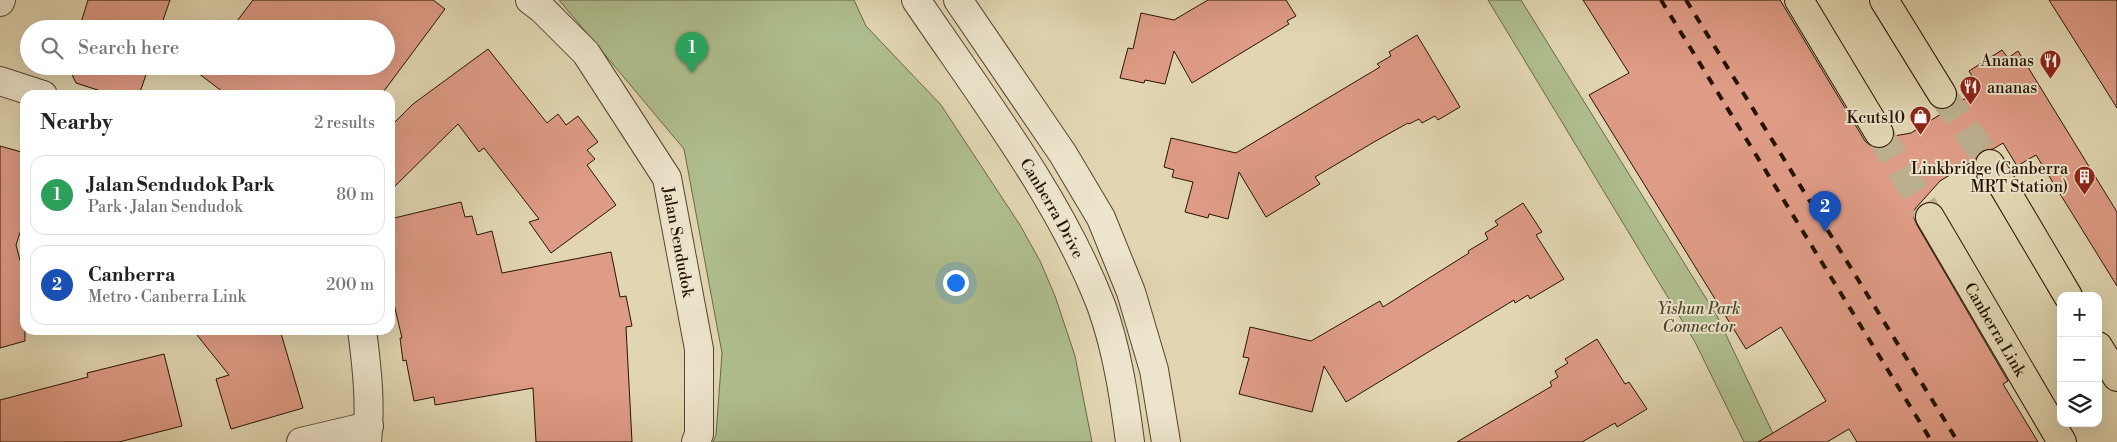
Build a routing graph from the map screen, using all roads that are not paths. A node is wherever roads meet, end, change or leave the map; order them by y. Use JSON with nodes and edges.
{"nodes":[{"id":1,"x":530,"y":0,"type":"edge"},
{"id":2,"x":916,"y":0,"type":"edge"},
{"id":3,"x":958,"y":0,"type":"edge"},
{"id":4,"x":1799,"y":0,"type":"edge"},
{"id":5,"x":1884,"y":0,"type":"edge"},
{"id":6,"x":0,"y":81,"type":"edge"},
{"id":7,"x":28,"y":90,"type":"edge"},
{"id":8,"x":1942,"y":94,"type":"tunnel mouth"},
{"id":9,"x":1879,"y":132,"type":"tunnel mouth"},
{"id":10,"x":1990,"y":164,"type":"tunnel mouth"},
{"id":11,"x":1930,"y":217,"type":"tunnel mouth"},
{"id":12,"x":2066,"y":292,"type":"edge"},
{"id":13,"x":363,"y":335,"type":"edge"},
{"id":14,"x":2102,"y":353,"type":"edge"},
{"id":15,"x":2117,"y":377,"type":"edge"},
{"id":16,"x":368,"y":434,"type":"edge"},
{"id":17,"x":301,"y":442,"type":"edge"},
{"id":18,"x":696,"y":442,"type":"edge"},
{"id":19,"x":1130,"y":442,"type":"edge"},
{"id":20,"x":1166,"y":442,"type":"edge"},
{"id":21,"x":2062,"y":442,"type":"edge"}],
"edges":[{"from":1,"to":18,"type":"street","name":"Jalan Sendudok"},
{"from":2,"to":19,"type":"street","name":"Canberra Drive"},
{"from":3,"to":20,"type":"street"},
{"from":4,"to":9,"type":"main road"},
{"from":5,"to":8,"type":"main road"},
{"from":6,"to":7,"type":"street"},
{"from":10,"to":12,"type":"main road"},
{"from":11,"to":21,"type":"main road","name":"Canberra Link"},
{"from":13,"to":16,"type":"street"},
{"from":14,"to":15,"type":"main road"},
{"from":16,"to":17,"type":"street"}]}
